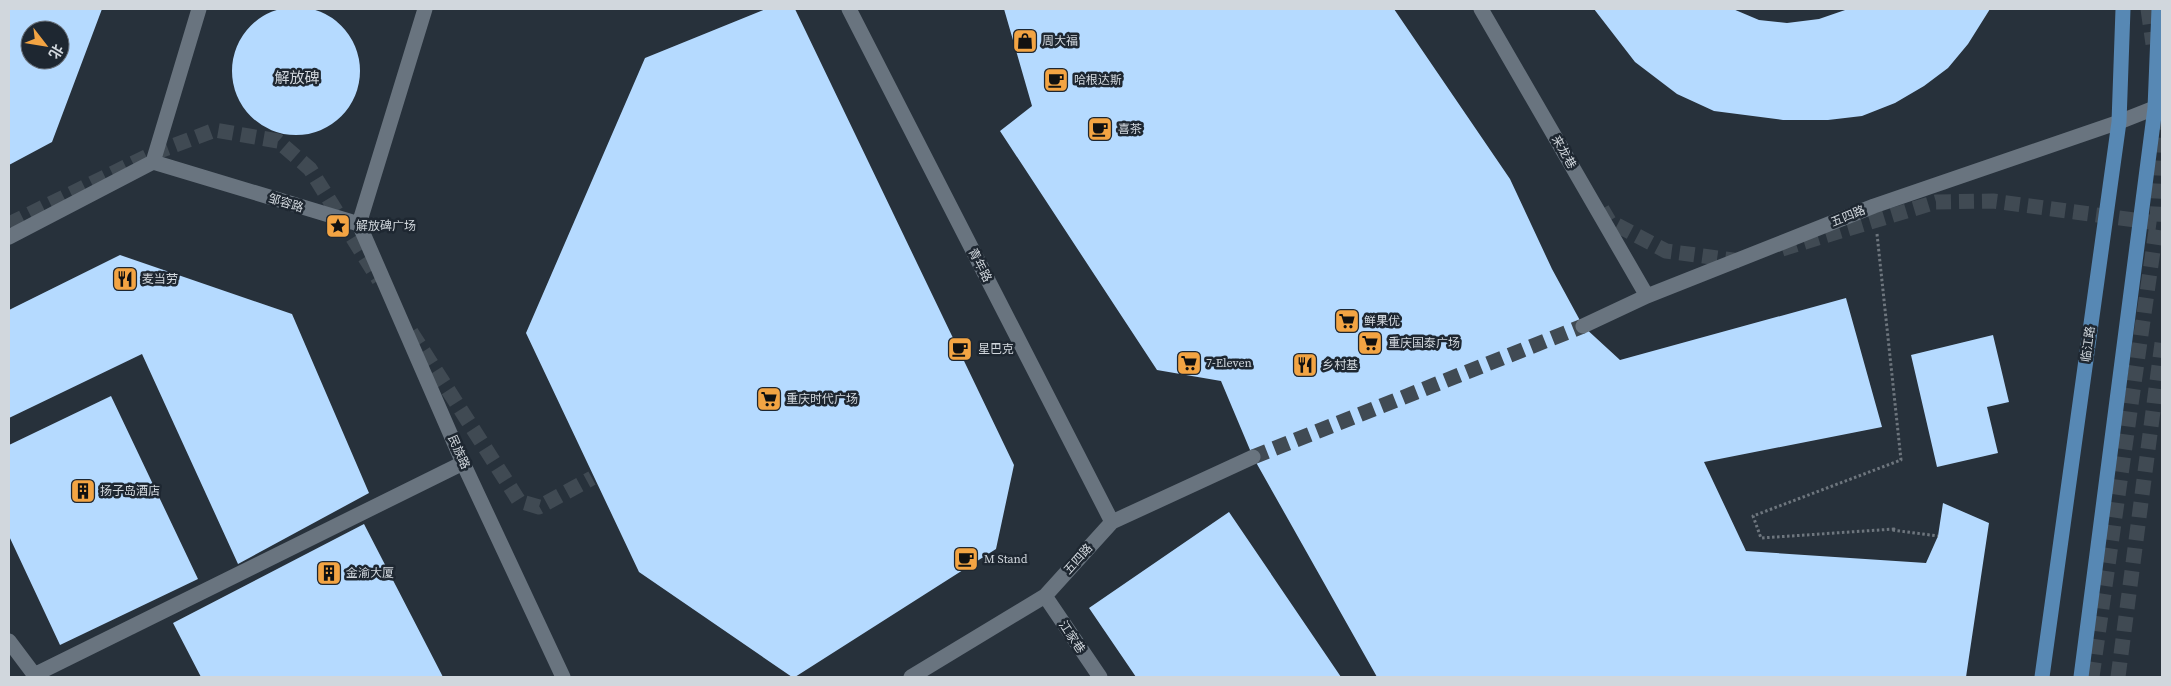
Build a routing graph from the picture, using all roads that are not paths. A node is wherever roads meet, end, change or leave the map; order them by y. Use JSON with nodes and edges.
{"nodes":[{"id":1,"x":199,"y":9,"type":"edge"},
{"id":2,"x":425,"y":9,"type":"edge"},
{"id":3,"x":849,"y":9,"type":"edge"},
{"id":4,"x":1481,"y":9,"type":"edge"},
{"id":5,"x":2123,"y":9,"type":"edge"},
{"id":6,"x":2159,"y":9,"type":"edge"},
{"id":7,"x":2159,"y":107,"type":"edge"},
{"id":8,"x":2119,"y":122,"type":"junction"},
{"id":9,"x":152,"y":162,"type":"junction"},
{"id":10,"x":359,"y":224,"type":"junction"},
{"id":11,"x":9,"y":237,"type":"edge"},
{"id":12,"x":1646,"y":296,"type":"junction"},
{"id":13,"x":1583,"y":326,"type":"tunnel mouth"},
{"id":14,"x":1253,"y":457,"type":"tunnel mouth"},
{"id":15,"x":463,"y":462,"type":"junction"},
{"id":16,"x":1112,"y":522,"type":"junction"},
{"id":17,"x":1045,"y":596,"type":"junction"},
{"id":18,"x":9,"y":640,"type":"edge"},
{"id":19,"x":35,"y":676,"type":"edge"},
{"id":20,"x":563,"y":677,"type":"edge"},
{"id":21,"x":911,"y":677,"type":"edge"},
{"id":22,"x":1100,"y":677,"type":"edge"},
{"id":23,"x":2042,"y":677,"type":"edge"},
{"id":24,"x":2081,"y":677,"type":"edge"}],
"edges":[{"from":1,"to":9,"type":"street"},
{"from":2,"to":10,"type":"street"},
{"from":3,"to":16,"type":"street","name":"青年路"},
{"from":4,"to":12,"type":"street","name":"来龙巷"},
{"from":5,"to":8,"type":"main road","name":"临江路"},
{"from":6,"to":7,"type":"main road"},
{"from":7,"to":8,"type":"street","name":"五四路"},
{"from":7,"to":24,"type":"main road"},
{"from":8,"to":12,"type":"street","name":"五四路"},
{"from":8,"to":23,"type":"main road","name":"临江路"},
{"from":9,"to":10,"type":"street","name":"邹容路"},
{"from":9,"to":11,"type":"street"},
{"from":10,"to":15,"type":"street","name":"民族路"},
{"from":12,"to":13,"type":"street","name":"五四路"},
{"from":14,"to":16,"type":"street","name":"五四路"},
{"from":15,"to":19,"type":"street"},
{"from":15,"to":20,"type":"street","name":"民族路"},
{"from":16,"to":17,"type":"street","name":"五四路"},
{"from":17,"to":21,"type":"street","name":"五四路"},
{"from":17,"to":22,"type":"street","name":"江家巷"},
{"from":18,"to":19,"type":"street"}]}
